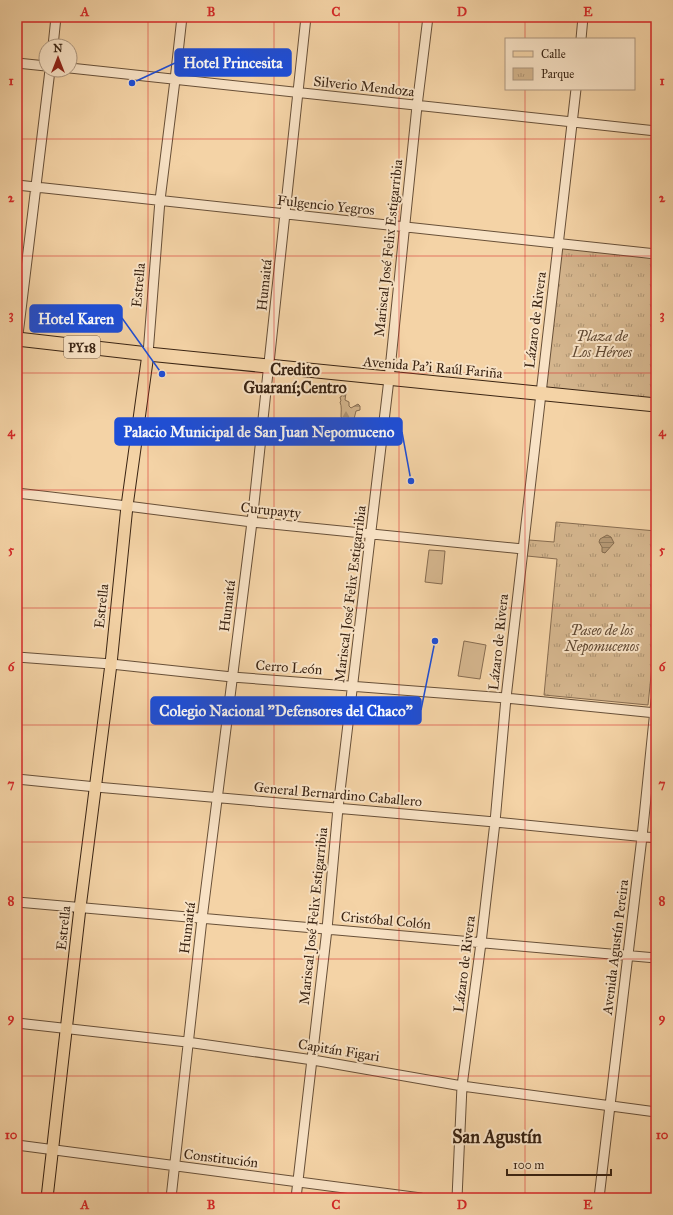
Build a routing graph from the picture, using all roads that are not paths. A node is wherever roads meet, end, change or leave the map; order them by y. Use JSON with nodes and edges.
{"nodes":[{"id":1,"x":56,"y":17,"type":"edge"},
{"id":2,"x":182,"y":17,"type":"edge"},
{"id":3,"x":306,"y":17,"type":"edge"},
{"id":4,"x":428,"y":17,"type":"edge"},
{"id":5,"x":583,"y":17,"type":"edge"},
{"id":6,"x":54,"y":38,"type":"edge"},
{"id":7,"x":581,"y":38,"type":"edge"},
{"id":8,"x":17,"y":63,"type":"edge"},
{"id":9,"x":38,"y":65,"type":"edge"},
{"id":10,"x":78,"y":69,"type":"edge"},
{"id":11,"x":49,"y":78,"type":"edge"},
{"id":12,"x":176,"y":80,"type":"junction"},
{"id":13,"x":576,"y":90,"type":"edge"},
{"id":14,"x":298,"y":93,"type":"junction"},
{"id":15,"x":417,"y":106,"type":"junction"},
{"id":16,"x":572,"y":121,"type":"junction"},
{"id":17,"x":656,"y":131,"type":"edge"},
{"id":18,"x":17,"y":185,"type":"edge"},
{"id":19,"x":36,"y":187,"type":"junction"},
{"id":20,"x":160,"y":200,"type":"junction"},
{"id":21,"x":285,"y":215,"type":"junction"},
{"id":22,"x":404,"y":228,"type":"junction"},
{"id":23,"x":559,"y":243,"type":"junction"},
{"id":24,"x":656,"y":254,"type":"edge"},
{"id":25,"x":17,"y":339,"type":"edge"},
{"id":26,"x":17,"y":343,"type":"edge"},
{"id":27,"x":148,"y":354,"type":"junction"},
{"id":28,"x":270,"y":367,"type":"junction"},
{"id":29,"x":389,"y":379,"type":"junction"},
{"id":30,"x":540,"y":393,"type":"junction"},
{"id":31,"x":656,"y":406,"type":"edge"},
{"id":32,"x":17,"y":493,"type":"edge"},
{"id":33,"x":127,"y":506,"type":"junction"},
{"id":34,"x":252,"y":522,"type":"junction"},
{"id":35,"x":372,"y":535,"type":"junction"},
{"id":36,"x":523,"y":548,"type":"junction"},
{"id":37,"x":17,"y":657,"type":"edge"},
{"id":38,"x":111,"y":664,"type":"junction"},
{"id":39,"x":232,"y":677,"type":"junction"},
{"id":40,"x":353,"y":686,"type":"junction"},
{"id":41,"x":506,"y":698,"type":"junction"},
{"id":42,"x":656,"y":700,"type":"edge"},
{"id":43,"x":655,"y":713,"type":"edge"},
{"id":44,"x":17,"y":779,"type":"edge"},
{"id":45,"x":96,"y":787,"type":"junction"},
{"id":46,"x":217,"y":797,"type":"junction"},
{"id":47,"x":338,"y":808,"type":"junction"},
{"id":48,"x":495,"y":822,"type":"junction"},
{"id":49,"x":642,"y":837,"type":"junction"},
{"id":50,"x":656,"y":838,"type":"edge"},
{"id":51,"x":17,"y":902,"type":"edge"},
{"id":52,"x":80,"y":908,"type":"junction"},
{"id":53,"x":202,"y":919,"type":"junction"},
{"id":54,"x":327,"y":929,"type":"junction"},
{"id":55,"x":481,"y":943,"type":"junction"},
{"id":56,"x":628,"y":955,"type":"junction"},
{"id":57,"x":656,"y":958,"type":"edge"},
{"id":58,"x":17,"y":1023,"type":"edge"},
{"id":59,"x":67,"y":1029,"type":"junction"},
{"id":60,"x":188,"y":1042,"type":"junction"},
{"id":61,"x":312,"y":1060,"type":"junction"},
{"id":62,"x":462,"y":1086,"type":"junction"},
{"id":63,"x":610,"y":1105,"type":"junction"},
{"id":64,"x":656,"y":1112,"type":"edge"},
{"id":65,"x":17,"y":1145,"type":"edge"},
{"id":66,"x":53,"y":1150,"type":"junction"},
{"id":67,"x":175,"y":1167,"type":"junction"},
{"id":68,"x":298,"y":1182,"type":"junction"},
{"id":69,"x":47,"y":1198,"type":"edge"},
{"id":70,"x":171,"y":1198,"type":"edge"},
{"id":71,"x":296,"y":1198,"type":"edge"},
{"id":72,"x":421,"y":1198,"type":"edge"},
{"id":73,"x":457,"y":1198,"type":"edge"},
{"id":74,"x":599,"y":1198,"type":"edge"}],
"edges":[{"from":1,"to":6,"type":"street"},
{"from":2,"to":12,"type":"street","name":"Estrella"},
{"from":3,"to":14,"type":"street","name":"Humaitá"},
{"from":4,"to":15,"type":"street","name":"Mariscal José Felix Estigarribia"},
{"from":5,"to":7,"type":"street"},
{"from":8,"to":9,"type":"street"},
{"from":10,"to":12,"type":"street","name":"Silverio Mendoza"},
{"from":11,"to":19,"type":"street"},
{"from":12,"to":14,"type":"street","name":"Silverio Mendoza"},
{"from":12,"to":20,"type":"street","name":"Estrella"},
{"from":13,"to":16,"type":"street","name":"Lázaro de Rivera"},
{"from":14,"to":15,"type":"street","name":"Silverio Mendoza"},
{"from":14,"to":21,"type":"street","name":"Humaitá"},
{"from":15,"to":16,"type":"street","name":"Silverio Mendoza"},
{"from":15,"to":22,"type":"street","name":"Mariscal José Felix Estigarribia"},
{"from":16,"to":17,"type":"street","name":"Silverio Mendoza"},
{"from":16,"to":23,"type":"street","name":"Lázaro de Rivera"},
{"from":18,"to":19,"type":"street","name":"Fulgencio Yegros"},
{"from":19,"to":20,"type":"street","name":"Fulgencio Yegros"},
{"from":19,"to":25,"type":"street"},
{"from":20,"to":21,"type":"street","name":"Fulgencio Yegros"},
{"from":20,"to":27,"type":"street","name":"Estrella"},
{"from":21,"to":22,"type":"street","name":"Fulgencio Yegros"},
{"from":21,"to":28,"type":"street","name":"Humaitá"},
{"from":22,"to":23,"type":"street","name":"Fulgencio Yegros"},
{"from":22,"to":29,"type":"street","name":"Mariscal José Felix Estigarribia"},
{"from":23,"to":24,"type":"street","name":"Fulgencio Yegros"},
{"from":23,"to":30,"type":"street","name":"Lázaro de Rivera"},
{"from":25,"to":26,"type":"street"},
{"from":25,"to":27,"type":"highway","name":"Avenida Pa'i Raúl Fariña","number":"PY18"},
{"from":27,"to":28,"type":"highway","name":"Avenida Pa'i Raúl Fariña","number":"PY18"},
{"from":27,"to":33,"type":"main road","name":"Estrella"},
{"from":28,"to":29,"type":"highway","name":"Avenida Pa'i Raúl Fariña","number":"PY18"},
{"from":28,"to":34,"type":"street","name":"Humaitá"},
{"from":29,"to":30,"type":"highway","name":"Avenida Pa'i Raúl Fariña","number":"PY18"},
{"from":29,"to":35,"type":"street","name":"Mariscal José Felix Estigarribia"},
{"from":30,"to":31,"type":"highway","name":"Avenida Pa'i Raúl Fariña"},
{"from":30,"to":36,"type":"street","name":"Lázaro de Rivera"},
{"from":32,"to":33,"type":"street","name":"Curupayty"},
{"from":33,"to":34,"type":"street","name":"Curupayty"},
{"from":33,"to":38,"type":"main road","name":"Estrella"},
{"from":34,"to":35,"type":"street","name":"Curupayty"},
{"from":34,"to":39,"type":"street","name":"Humaitá"},
{"from":35,"to":36,"type":"street","name":"Curupayty"},
{"from":35,"to":40,"type":"street","name":"Mariscal José Felix Estigarribia"},
{"from":36,"to":41,"type":"street","name":"Lázaro de Rivera"},
{"from":37,"to":38,"type":"street","name":"Cerro León"},
{"from":38,"to":39,"type":"street","name":"Cerro León"},
{"from":38,"to":45,"type":"main road","name":"Estrella"},
{"from":39,"to":40,"type":"street","name":"Cerro León"},
{"from":39,"to":46,"type":"street","name":"Humaitá"},
{"from":40,"to":41,"type":"street","name":"Cerro León"},
{"from":40,"to":47,"type":"street","name":"Mariscal José Felix Estigarribia"},
{"from":41,"to":43,"type":"street","name":"Cerro León"},
{"from":41,"to":48,"type":"street","name":"Lázaro de Rivera"},
{"from":42,"to":43,"type":"street","name":"Avenida Agustín Pereira"},
{"from":43,"to":49,"type":"street","name":"Avenida Agustín Pereira"},
{"from":44,"to":45,"type":"street","name":"General Bernardino Caballero"},
{"from":45,"to":46,"type":"street","name":"General Bernardino Caballero"},
{"from":45,"to":52,"type":"main road","name":"Estrella"},
{"from":46,"to":47,"type":"street","name":"General Bernardino Caballero"},
{"from":46,"to":53,"type":"street","name":"Humaitá"},
{"from":47,"to":48,"type":"street","name":"General Bernardino Caballero"},
{"from":47,"to":54,"type":"street","name":"Mariscal José Felix Estigarribia"},
{"from":48,"to":49,"type":"street","name":"General Bernardino Caballero"},
{"from":48,"to":55,"type":"street","name":"Lázaro de Rivera"},
{"from":49,"to":50,"type":"street","name":"General Bernardino Caballero"},
{"from":49,"to":56,"type":"street","name":"Avenida Agustín Pereira"},
{"from":51,"to":52,"type":"street","name":"Cristóbal Colón"},
{"from":52,"to":53,"type":"street","name":"Cristóbal Colón"},
{"from":52,"to":59,"type":"main road","name":"Estrella"},
{"from":53,"to":54,"type":"street","name":"Cristóbal Colón"},
{"from":53,"to":60,"type":"street","name":"Humaitá"},
{"from":54,"to":55,"type":"street","name":"Cristóbal Colón"},
{"from":54,"to":61,"type":"street","name":"Mariscal José Felix Estigarribia"},
{"from":55,"to":56,"type":"street","name":"Cristóbal Colón"},
{"from":55,"to":62,"type":"street","name":"Lázaro de Rivera"},
{"from":56,"to":57,"type":"street","name":"Cristóbal Colón"},
{"from":56,"to":63,"type":"street","name":"Avenida Agustín Pereira"},
{"from":58,"to":59,"type":"street","name":"Capitán Figari"},
{"from":59,"to":60,"type":"street","name":"Capitán Figari"},
{"from":59,"to":66,"type":"main road","name":"Estrella"},
{"from":60,"to":61,"type":"street","name":"Capitán Figari"},
{"from":60,"to":67,"type":"street","name":"Humaitá"},
{"from":61,"to":62,"type":"street","name":"Capitán Figari"},
{"from":61,"to":68,"type":"street","name":"Mariscal José Felix Estigarribia"},
{"from":62,"to":63,"type":"street","name":"Capitán Figari"},
{"from":62,"to":73,"type":"street","name":"Lázaro de Rivera"},
{"from":63,"to":64,"type":"street","name":"Capitán Figari"},
{"from":63,"to":74,"type":"street","name":"Avenida Agustín Pereira"},
{"from":65,"to":66,"type":"street","name":"Constitución"},
{"from":66,"to":67,"type":"street","name":"Constitución"},
{"from":66,"to":69,"type":"main road","name":"Estrella"},
{"from":67,"to":68,"type":"street","name":"Constitución"},
{"from":67,"to":70,"type":"street","name":"Humaitá"},
{"from":68,"to":71,"type":"street","name":"Mariscal José Felix Estigarribia"},
{"from":68,"to":72,"type":"street","name":"Constitución"}]}
